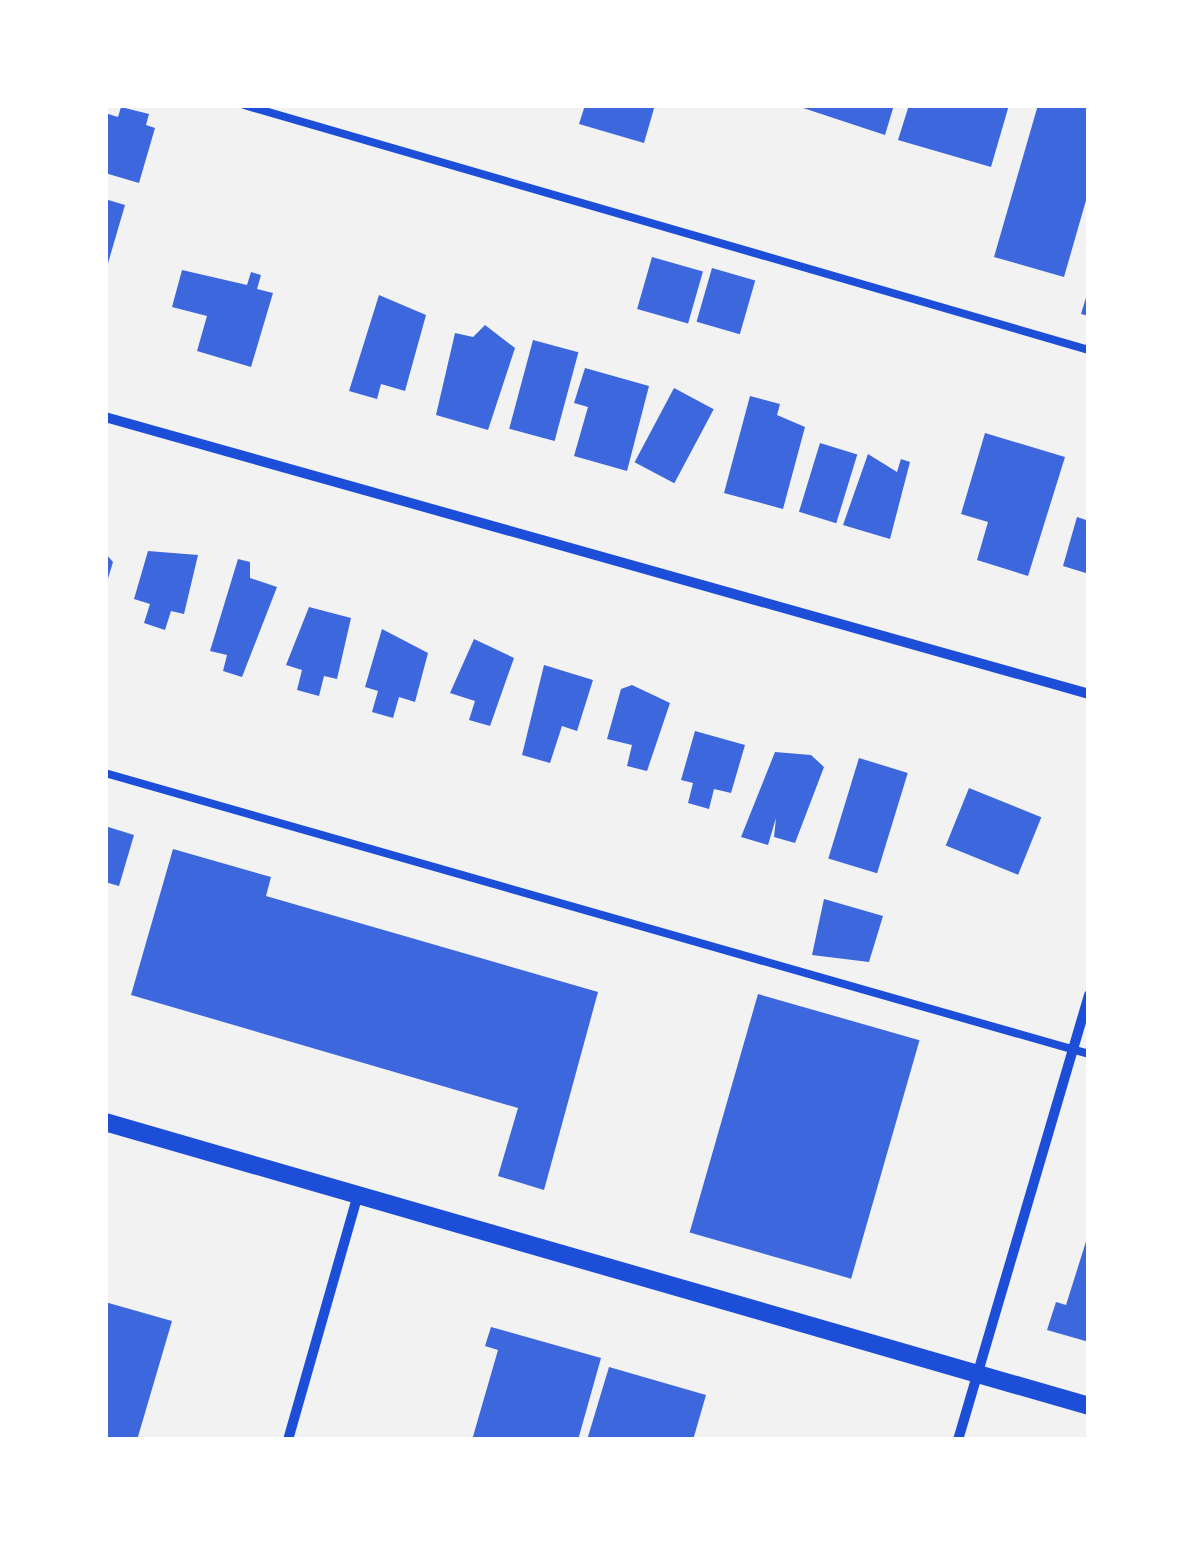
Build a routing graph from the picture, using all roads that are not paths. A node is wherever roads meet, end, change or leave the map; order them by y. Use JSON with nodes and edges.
{"nodes":[{"id":1,"x":244,"y":105,"type":"edge"},
{"id":2,"x":1089,"y":350,"type":"edge"},
{"id":3,"x":105,"y":416,"type":"edge"},
{"id":4,"x":1089,"y":694,"type":"edge"},
{"id":5,"x":105,"y":774,"type":"edge"},
{"id":6,"x":1089,"y":995,"type":"edge"},
{"id":7,"x":1074,"y":1050,"type":"junction"},
{"id":8,"x":1089,"y":1054,"type":"edge"},
{"id":9,"x":105,"y":1122,"type":"edge"},
{"id":10,"x":358,"y":1195,"type":"junction"},
{"id":11,"x":978,"y":1374,"type":"junction"},
{"id":12,"x":1089,"y":1406,"type":"edge"},
{"id":13,"x":288,"y":1440,"type":"edge"},
{"id":14,"x":958,"y":1440,"type":"edge"}],
"edges":[{"from":1,"to":2,"type":"lane"},
{"from":3,"to":4,"type":"street"},
{"from":5,"to":7,"type":"lane"},
{"from":6,"to":7,"type":"street"},
{"from":7,"to":8,"type":"lane"},
{"from":7,"to":11,"type":"street"},
{"from":9,"to":10,"type":"street"},
{"from":10,"to":11,"type":"street"},
{"from":10,"to":13,"type":"street"},
{"from":11,"to":12,"type":"street"},
{"from":11,"to":14,"type":"street"}]}
